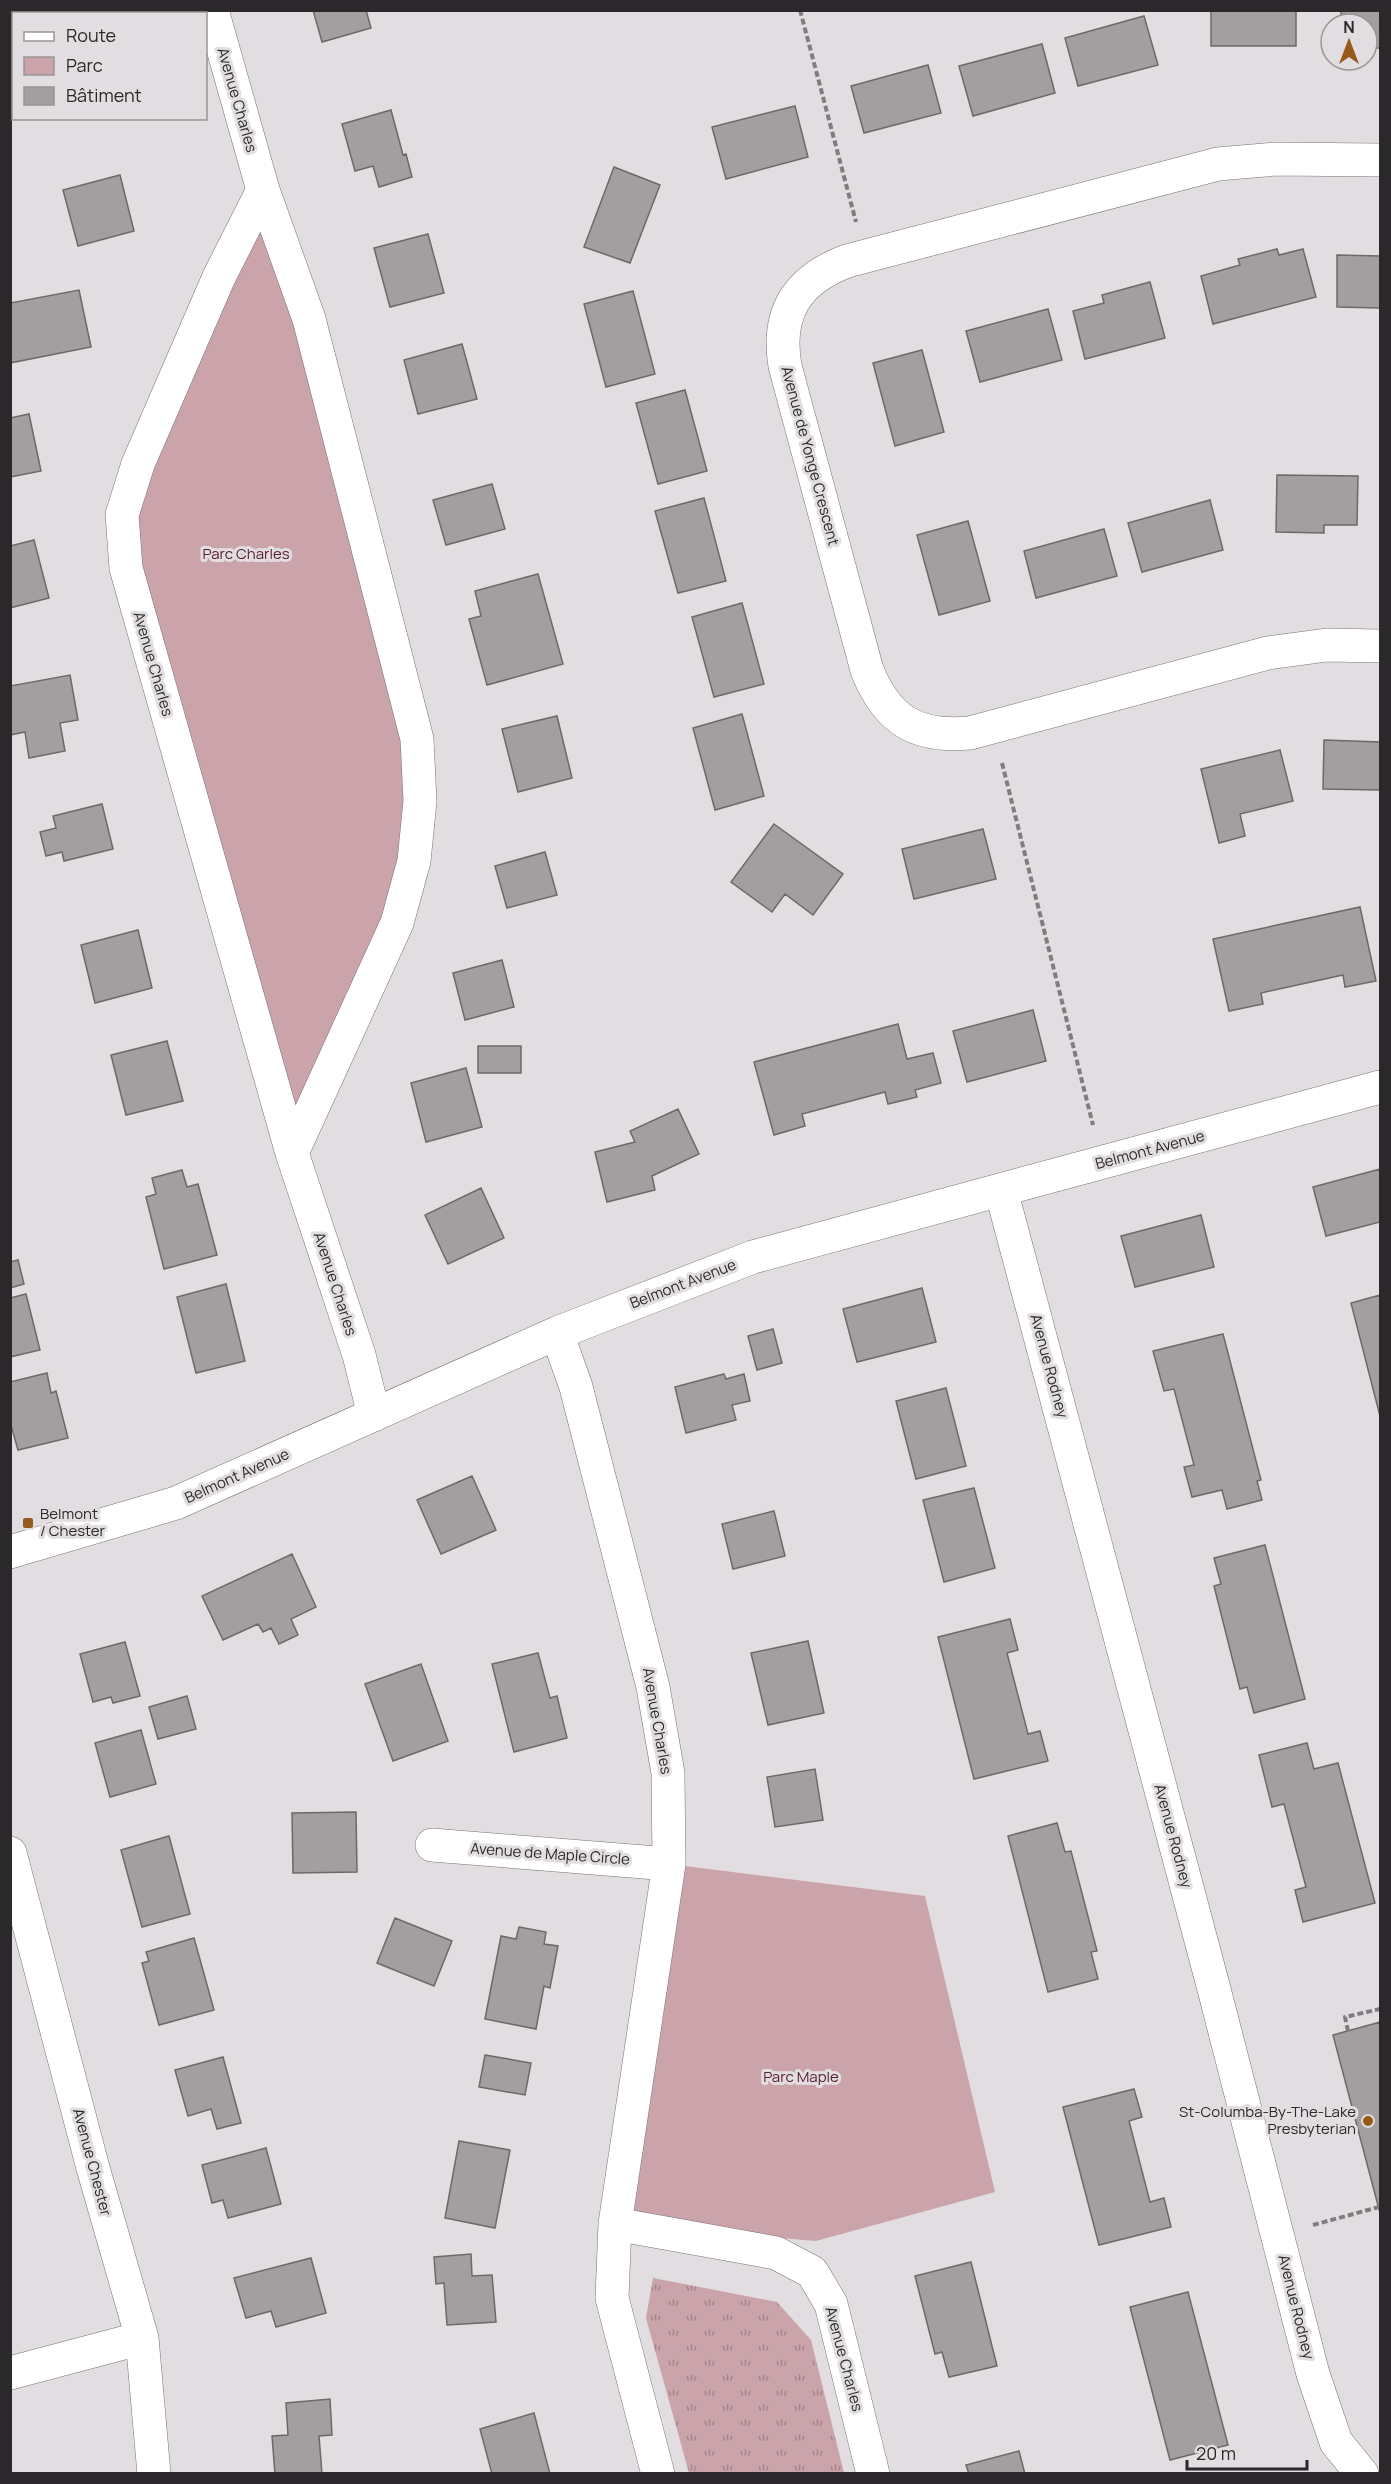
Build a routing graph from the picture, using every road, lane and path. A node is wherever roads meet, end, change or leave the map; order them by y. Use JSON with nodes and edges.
{"nodes":[{"id":1,"x":212,"y":10,"type":"edge"},
{"id":2,"x":801,"y":10,"type":"edge"},
{"id":3,"x":1380,"y":160,"type":"edge"},
{"id":4,"x":263,"y":190,"type":"junction"},
{"id":5,"x":859,"y":232,"type":"dead end"},
{"id":6,"x":1380,"y":645,"type":"edge"},
{"id":7,"x":1002,"y":762,"type":"dead end"},
{"id":8,"x":1380,"y":1087,"type":"edge"},
{"id":9,"x":1093,"y":1125,"type":"dead end"},
{"id":10,"x":292,"y":1153,"type":"junction"},
{"id":11,"x":1001,"y":1190,"type":"junction"},
{"id":12,"x":557,"y":1333,"type":"junction"},
{"id":13,"x":374,"y":1415,"type":"junction"},
{"id":14,"x":10,"y":1552,"type":"edge"},
{"id":15,"x":432,"y":1845,"type":"dead end"},
{"id":16,"x":10,"y":1853,"type":"edge"},
{"id":17,"x":669,"y":1864,"type":"junction"},
{"id":18,"x":1380,"y":2009,"type":"edge"},
{"id":19,"x":1348,"y":2031,"type":"dead end"},
{"id":20,"x":1379,"y":2207,"type":"edge"},
{"id":21,"x":615,"y":2224,"type":"junction"},
{"id":22,"x":1305,"y":2227,"type":"dead end"},
{"id":23,"x":142,"y":2338,"type":"junction"},
{"id":24,"x":10,"y":2373,"type":"edge"},
{"id":25,"x":154,"y":2474,"type":"edge"},
{"id":26,"x":658,"y":2474,"type":"edge"},
{"id":27,"x":873,"y":2474,"type":"edge"},
{"id":28,"x":1362,"y":2474,"type":"edge"}],
"edges":[{"from":1,"to":4,"type":"street","name":"Avenue Charles"},
{"from":2,"to":5,"type":"path"},
{"from":3,"to":6,"type":"street","name":"Avenue de Yonge Crescent"},
{"from":4,"to":10,"type":"street","name":"Avenue Charles"},
{"from":4,"to":10,"type":"street","name":"Avenue Charles"},
{"from":7,"to":9,"type":"path"},
{"from":8,"to":11,"type":"street","name":"Belmont Avenue"},
{"from":10,"to":13,"type":"street","name":"Avenue Charles"},
{"from":11,"to":12,"type":"street","name":"Belmont Avenue"},
{"from":11,"to":28,"type":"street","name":"Avenue Rodney"},
{"from":12,"to":13,"type":"street","name":"Belmont Avenue"},
{"from":12,"to":17,"type":"street","name":"Avenue Charles"},
{"from":13,"to":14,"type":"street","name":"Belmont Avenue"},
{"from":15,"to":17,"type":"street","name":"Avenue de Maple Circle"},
{"from":16,"to":23,"type":"street","name":"Avenue Chester"},
{"from":17,"to":21,"type":"street","name":"Avenue Charles"},
{"from":18,"to":19,"type":"path"},
{"from":20,"to":22,"type":"path"},
{"from":21,"to":26,"type":"street","name":"Avenue Charles"},
{"from":21,"to":27,"type":"street","name":"Avenue Charles"},
{"from":23,"to":24,"type":"street"},
{"from":23,"to":25,"type":"street","name":"Avenue Chester"}]}
